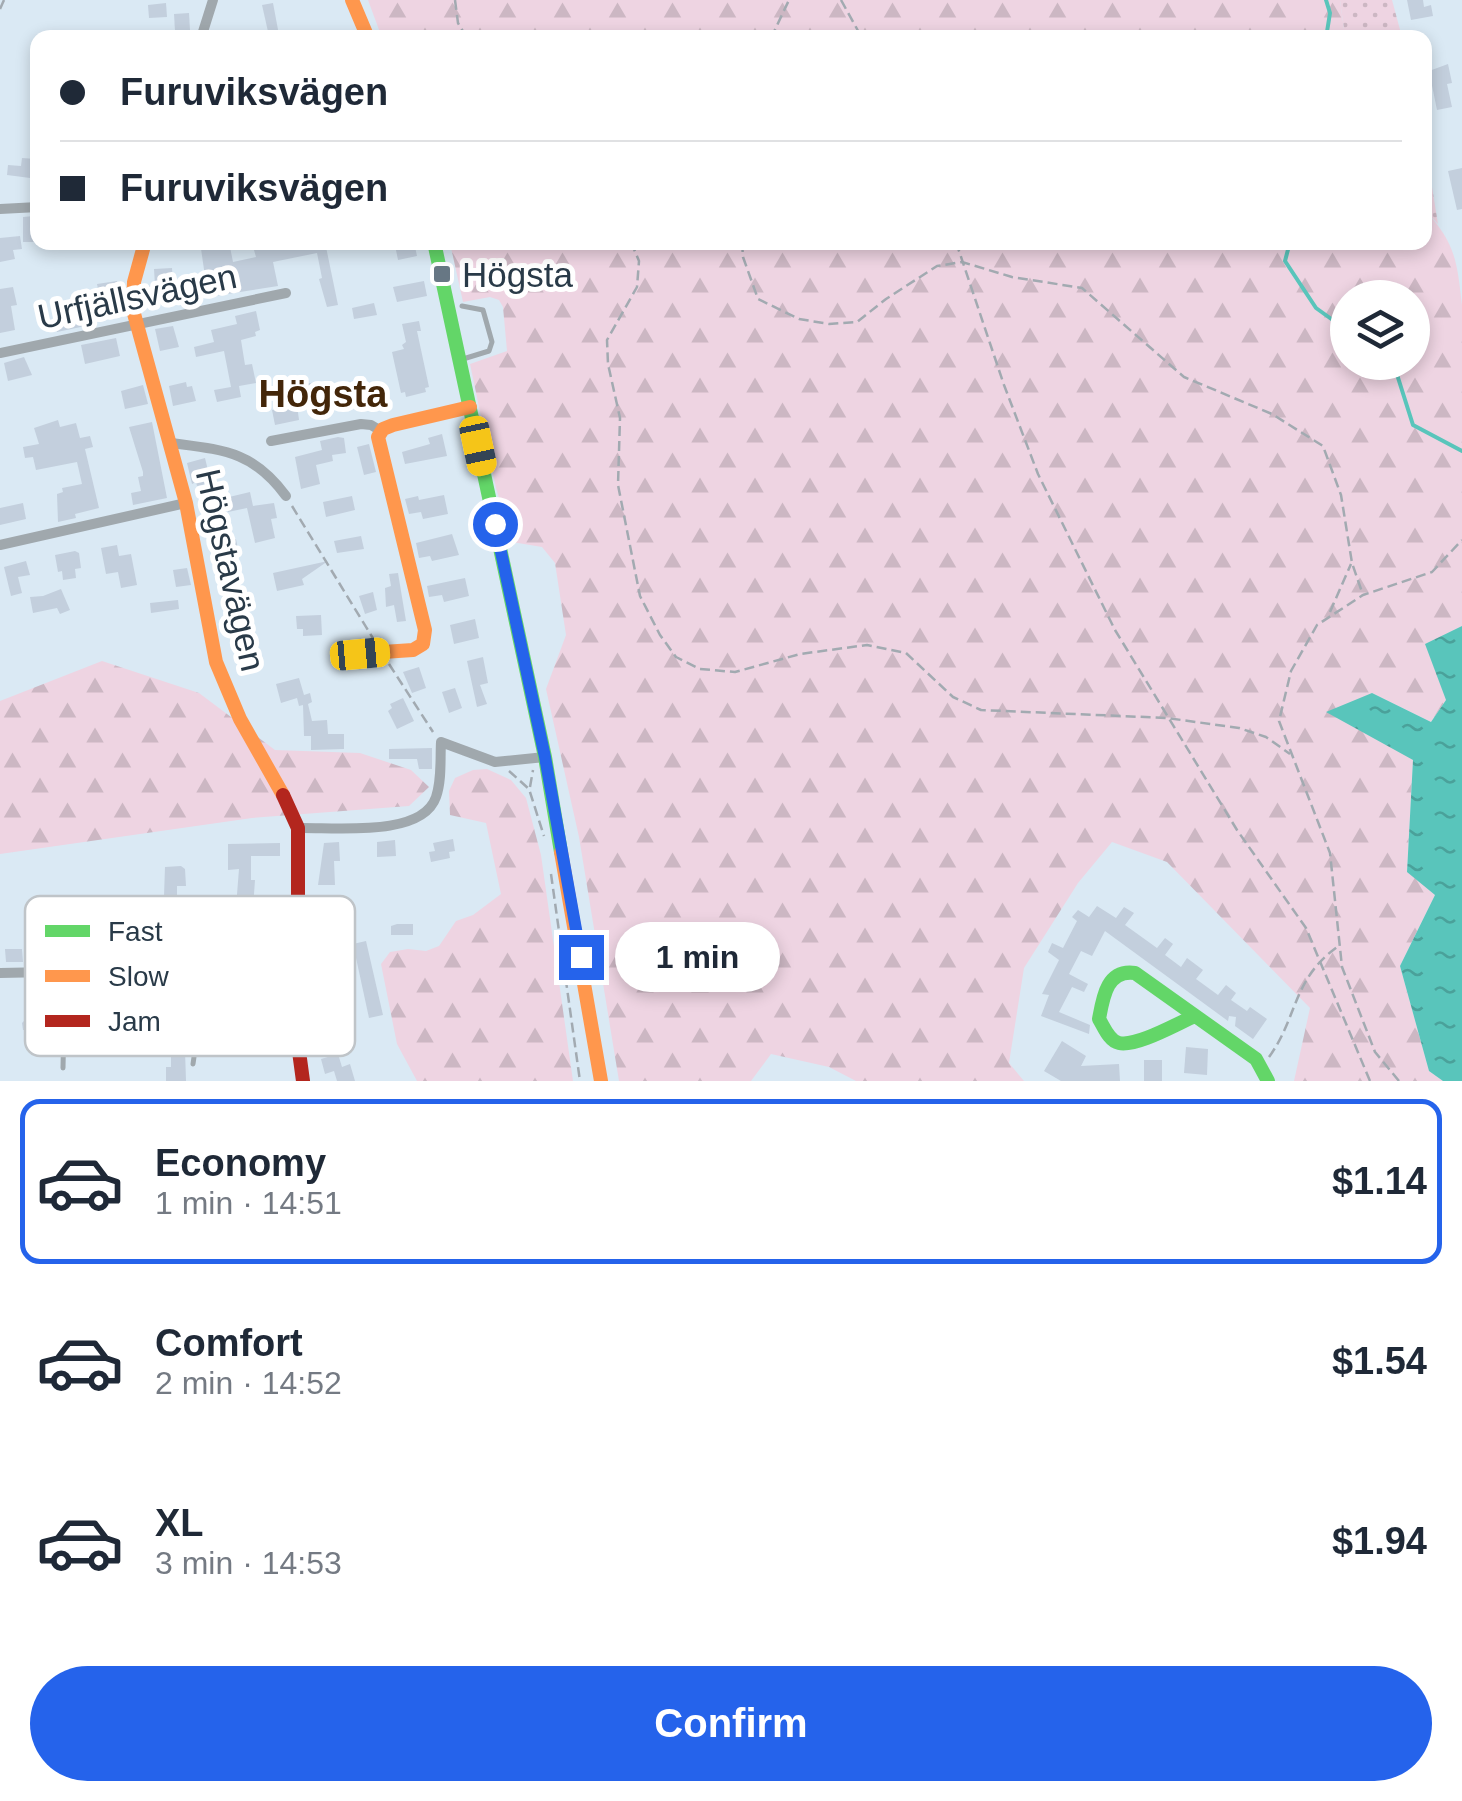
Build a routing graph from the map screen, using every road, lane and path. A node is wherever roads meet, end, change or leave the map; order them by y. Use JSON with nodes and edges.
{"nodes":[{"id":1,"x":4,"y":0,"type":"edge"},
{"id":2,"x":213,"y":0,"type":"edge"},
{"id":3,"x":352,"y":0,"type":"edge"},
{"id":4,"x":455,"y":0,"type":"edge"},
{"id":5,"x":789,"y":0,"type":"edge"},
{"id":6,"x":841,"y":0,"type":"edge"},
{"id":7,"x":0,"y":9,"type":"edge"},
{"id":8,"x":204,"y":30,"type":"edge"},
{"id":9,"x":365,"y":30,"type":"edge"},
{"id":10,"x":462,"y":30,"type":"edge"},
{"id":11,"x":775,"y":30,"type":"edge"},
{"id":12,"x":858,"y":30,"type":"edge"},
{"id":13,"x":30,"y":208,"type":"edge"},
{"id":14,"x":0,"y":210,"type":"edge"},
{"id":15,"x":143,"y":250,"type":"edge"},
{"id":16,"x":436,"y":250,"type":"edge"},
{"id":17,"x":635,"y":250,"type":"edge"},
{"id":18,"x":743,"y":250,"type":"edge"},
{"id":19,"x":958,"y":250,"type":"edge"},
{"id":20,"x":962,"y":262,"type":"junction"},
{"id":21,"x":286,"y":293,"type":"dead end"},
{"id":22,"x":462,"y":306,"type":"dead end"},
{"id":23,"x":136,"y":323,"type":"junction"},
{"id":24,"x":0,"y":352,"type":"edge"},
{"id":25,"x":460,"y":360,"type":"junction"},
{"id":26,"x":470,"y":407,"type":"junction"},
{"id":27,"x":381,"y":431,"type":"junction"},
{"id":28,"x":271,"y":441,"type":"dead end"},
{"id":29,"x":171,"y":443,"type":"junction"},
{"id":30,"x":286,"y":496,"type":"joint"},
{"id":31,"x":186,"y":503,"type":"junction"},
{"id":32,"x":1462,"y":540,"type":"edge"},
{"id":33,"x":0,"y":545,"type":"edge"},
{"id":34,"x":1352,"y":563,"type":"junction"},
{"id":35,"x":1362,"y":595,"type":"junction"},
{"id":36,"x":1328,"y":615,"type":"junction"},
{"id":37,"x":382,"y":652,"type":"junction"},
{"id":38,"x":338,"y":656,"type":"dead end"},
{"id":39,"x":1167,"y":718,"type":"junction"},
{"id":40,"x":441,"y":742,"type":"junction"},
{"id":41,"x":1290,"y":754,"type":"junction"},
{"id":42,"x":538,"y":758,"type":"junction"},
{"id":43,"x":495,"y":762,"type":"junction"},
{"id":44,"x":529,"y":789,"type":"junction"},
{"id":45,"x":298,"y":828,"type":"junction"},
{"id":46,"x":546,"y":844,"type":"dead end"},
{"id":47,"x":549,"y":862,"type":"dead end"},
{"id":48,"x":298,"y":896,"type":"edge"},
{"id":49,"x":1338,"y":946,"type":"junction"},
{"id":50,"x":1318,"y":962,"type":"junction"},
{"id":51,"x":0,"y":973,"type":"edge"},
{"id":52,"x":25,"y":973,"type":"edge"},
{"id":53,"x":1195,"y":1016,"type":"junction"},
{"id":54,"x":63,"y":1056,"type":"edge"},
{"id":55,"x":194,"y":1056,"type":"edge"},
{"id":56,"x":299,"y":1056,"type":"edge"},
{"id":57,"x":193,"y":1064,"type":"dead end"},
{"id":58,"x":63,"y":1068,"type":"dead end"},
{"id":59,"x":1265,"y":1074,"type":"edge"},
{"id":60,"x":302,"y":1081,"type":"edge"},
{"id":61,"x":580,"y":1081,"type":"edge"},
{"id":62,"x":601,"y":1081,"type":"edge"},
{"id":63,"x":1370,"y":1081,"type":"edge"},
{"id":64,"x":1399,"y":1081,"type":"edge"}],
"edges":[{"from":1,"to":7,"type":"path"},
{"from":2,"to":8,"type":"street"},
{"from":3,"to":9,"type":"street"},
{"from":4,"to":10,"type":"path"},
{"from":5,"to":11,"type":"path"},
{"from":6,"to":12,"type":"path"},
{"from":13,"to":14,"type":"street"},
{"from":15,"to":23,"type":"street","name":"Högstavägen"},
{"from":16,"to":25,"type":"street"},
{"from":17,"to":39,"type":"path"},
{"from":18,"to":20,"type":"path"},
{"from":19,"to":20,"type":"path"},
{"from":20,"to":34,"type":"path"},
{"from":20,"to":39,"type":"path"},
{"from":21,"to":23,"type":"street","name":"Urfjällsvägen"},
{"from":22,"to":25,"type":"lane"},
{"from":23,"to":24,"type":"street","name":"Urfjällsvägen"},
{"from":23,"to":29,"type":"street","name":"Högstavägen"},
{"from":25,"to":26,"type":"street"},
{"from":26,"to":27,"type":"street"},
{"from":26,"to":42,"type":"street"},
{"from":27,"to":28,"type":"street"},
{"from":27,"to":37,"type":"street"},
{"from":29,"to":30,"type":"street"},
{"from":29,"to":31,"type":"street","name":"Högstavägen"},
{"from":30,"to":37,"type":"path"},
{"from":31,"to":33,"type":"street"},
{"from":31,"to":45,"type":"street","name":"Högstavägen"},
{"from":32,"to":35,"type":"path"},
{"from":34,"to":35,"type":"path"},
{"from":34,"to":36,"type":"path"},
{"from":35,"to":36,"type":"path"},
{"from":36,"to":41,"type":"path"},
{"from":37,"to":38,"type":"street"},
{"from":37,"to":40,"type":"path"},
{"from":39,"to":41,"type":"path"},
{"from":39,"to":50,"type":"path"},
{"from":40,"to":43,"type":"street"},
{"from":40,"to":45,"type":"street"},
{"from":41,"to":49,"type":"path"},
{"from":42,"to":43,"type":"street"},
{"from":42,"to":44,"type":"path"},
{"from":42,"to":62,"type":"street"},
{"from":43,"to":44,"type":"path"},
{"from":44,"to":46,"type":"path"},
{"from":45,"to":48,"type":"street","name":"Högstavägen"},
{"from":47,"to":61,"type":"path"},
{"from":49,"to":50,"type":"path"},
{"from":49,"to":64,"type":"path"},
{"from":50,"to":59,"type":"path"},
{"from":50,"to":63,"type":"path"},
{"from":51,"to":52,"type":"street"},
{"from":53,"to":53,"type":"street"},
{"from":53,"to":59,"type":"street"},
{"from":54,"to":58,"type":"lane"},
{"from":55,"to":57,"type":"lane"},
{"from":56,"to":60,"type":"street","name":"Högstavägen"}]}
